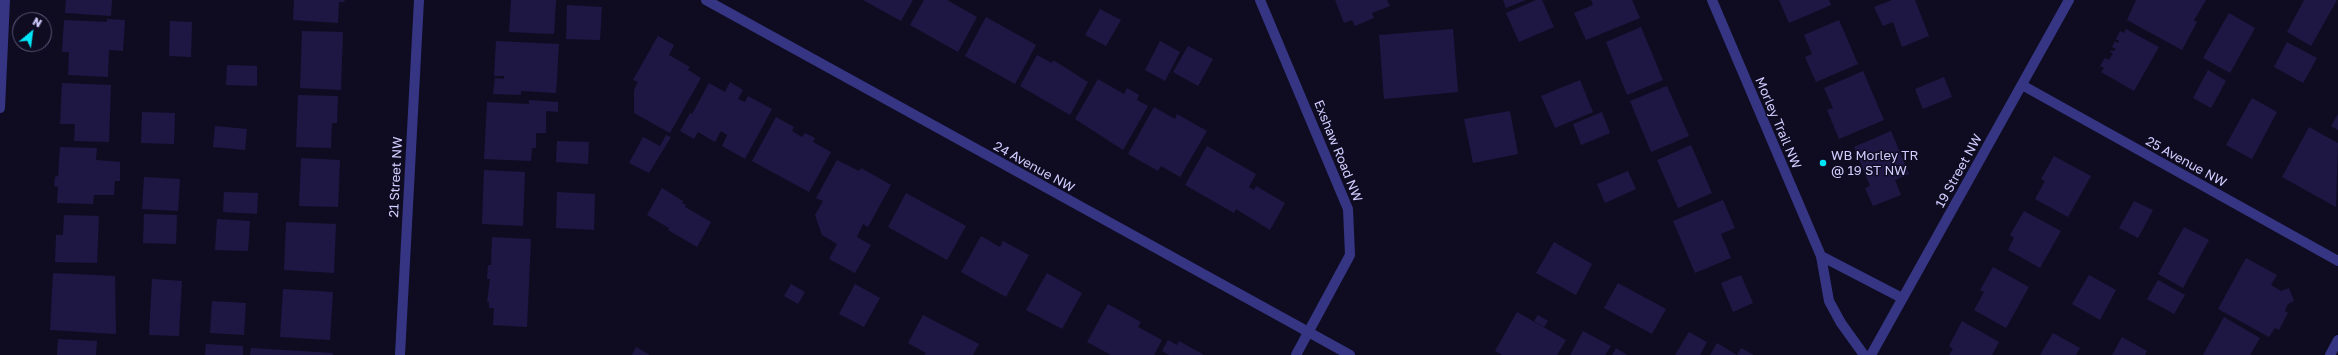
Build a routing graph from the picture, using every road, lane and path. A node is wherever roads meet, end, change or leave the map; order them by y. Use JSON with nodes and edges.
{"nodes":[{"id":1,"x":4,"y":0,"type":"edge"},
{"id":2,"x":419,"y":0,"type":"edge"},
{"id":3,"x":706,"y":0,"type":"edge"},
{"id":4,"x":1260,"y":0,"type":"edge"},
{"id":5,"x":1712,"y":0,"type":"edge"},
{"id":6,"x":2069,"y":0,"type":"edge"},
{"id":7,"x":2022,"y":85,"type":"junction"},
{"id":8,"x":0,"y":108,"type":"edge"},
{"id":9,"x":1821,"y":256,"type":"junction"},
{"id":10,"x":2338,"y":261,"type":"edge"},
{"id":11,"x":1902,"y":298,"type":"junction"},
{"id":12,"x":1308,"y":333,"type":"junction"},
{"id":13,"x":2338,"y":340,"type":"edge"},
{"id":14,"x":400,"y":355,"type":"edge"},
{"id":15,"x":1296,"y":355,"type":"edge"},
{"id":16,"x":1350,"y":355,"type":"edge"},
{"id":17,"x":1864,"y":355,"type":"edge"},
{"id":18,"x":1871,"y":355,"type":"edge"},
{"id":19,"x":2330,"y":355,"type":"edge"}],
"edges":[{"from":1,"to":8,"type":"street"},
{"from":2,"to":14,"type":"street","name":"21 Street NW"},
{"from":3,"to":12,"type":"street","name":"24 Avenue NW"},
{"from":4,"to":12,"type":"street","name":"Exshaw Road NW"},
{"from":5,"to":9,"type":"street","name":"Morley Trail NW"},
{"from":6,"to":7,"type":"street","name":"19 Street NW"},
{"from":7,"to":10,"type":"street","name":"25 Avenue NW"},
{"from":7,"to":11,"type":"street","name":"19 Street NW"},
{"from":9,"to":11,"type":"street"},
{"from":9,"to":17,"type":"street","name":"Morley Trail NW"},
{"from":11,"to":18,"type":"street","name":"19 Street NW"},
{"from":12,"to":15,"type":"street","name":"Exshaw Road NW"},
{"from":12,"to":16,"type":"street","name":"24 Avenue NW"},
{"from":13,"to":19,"type":"street"}]}
